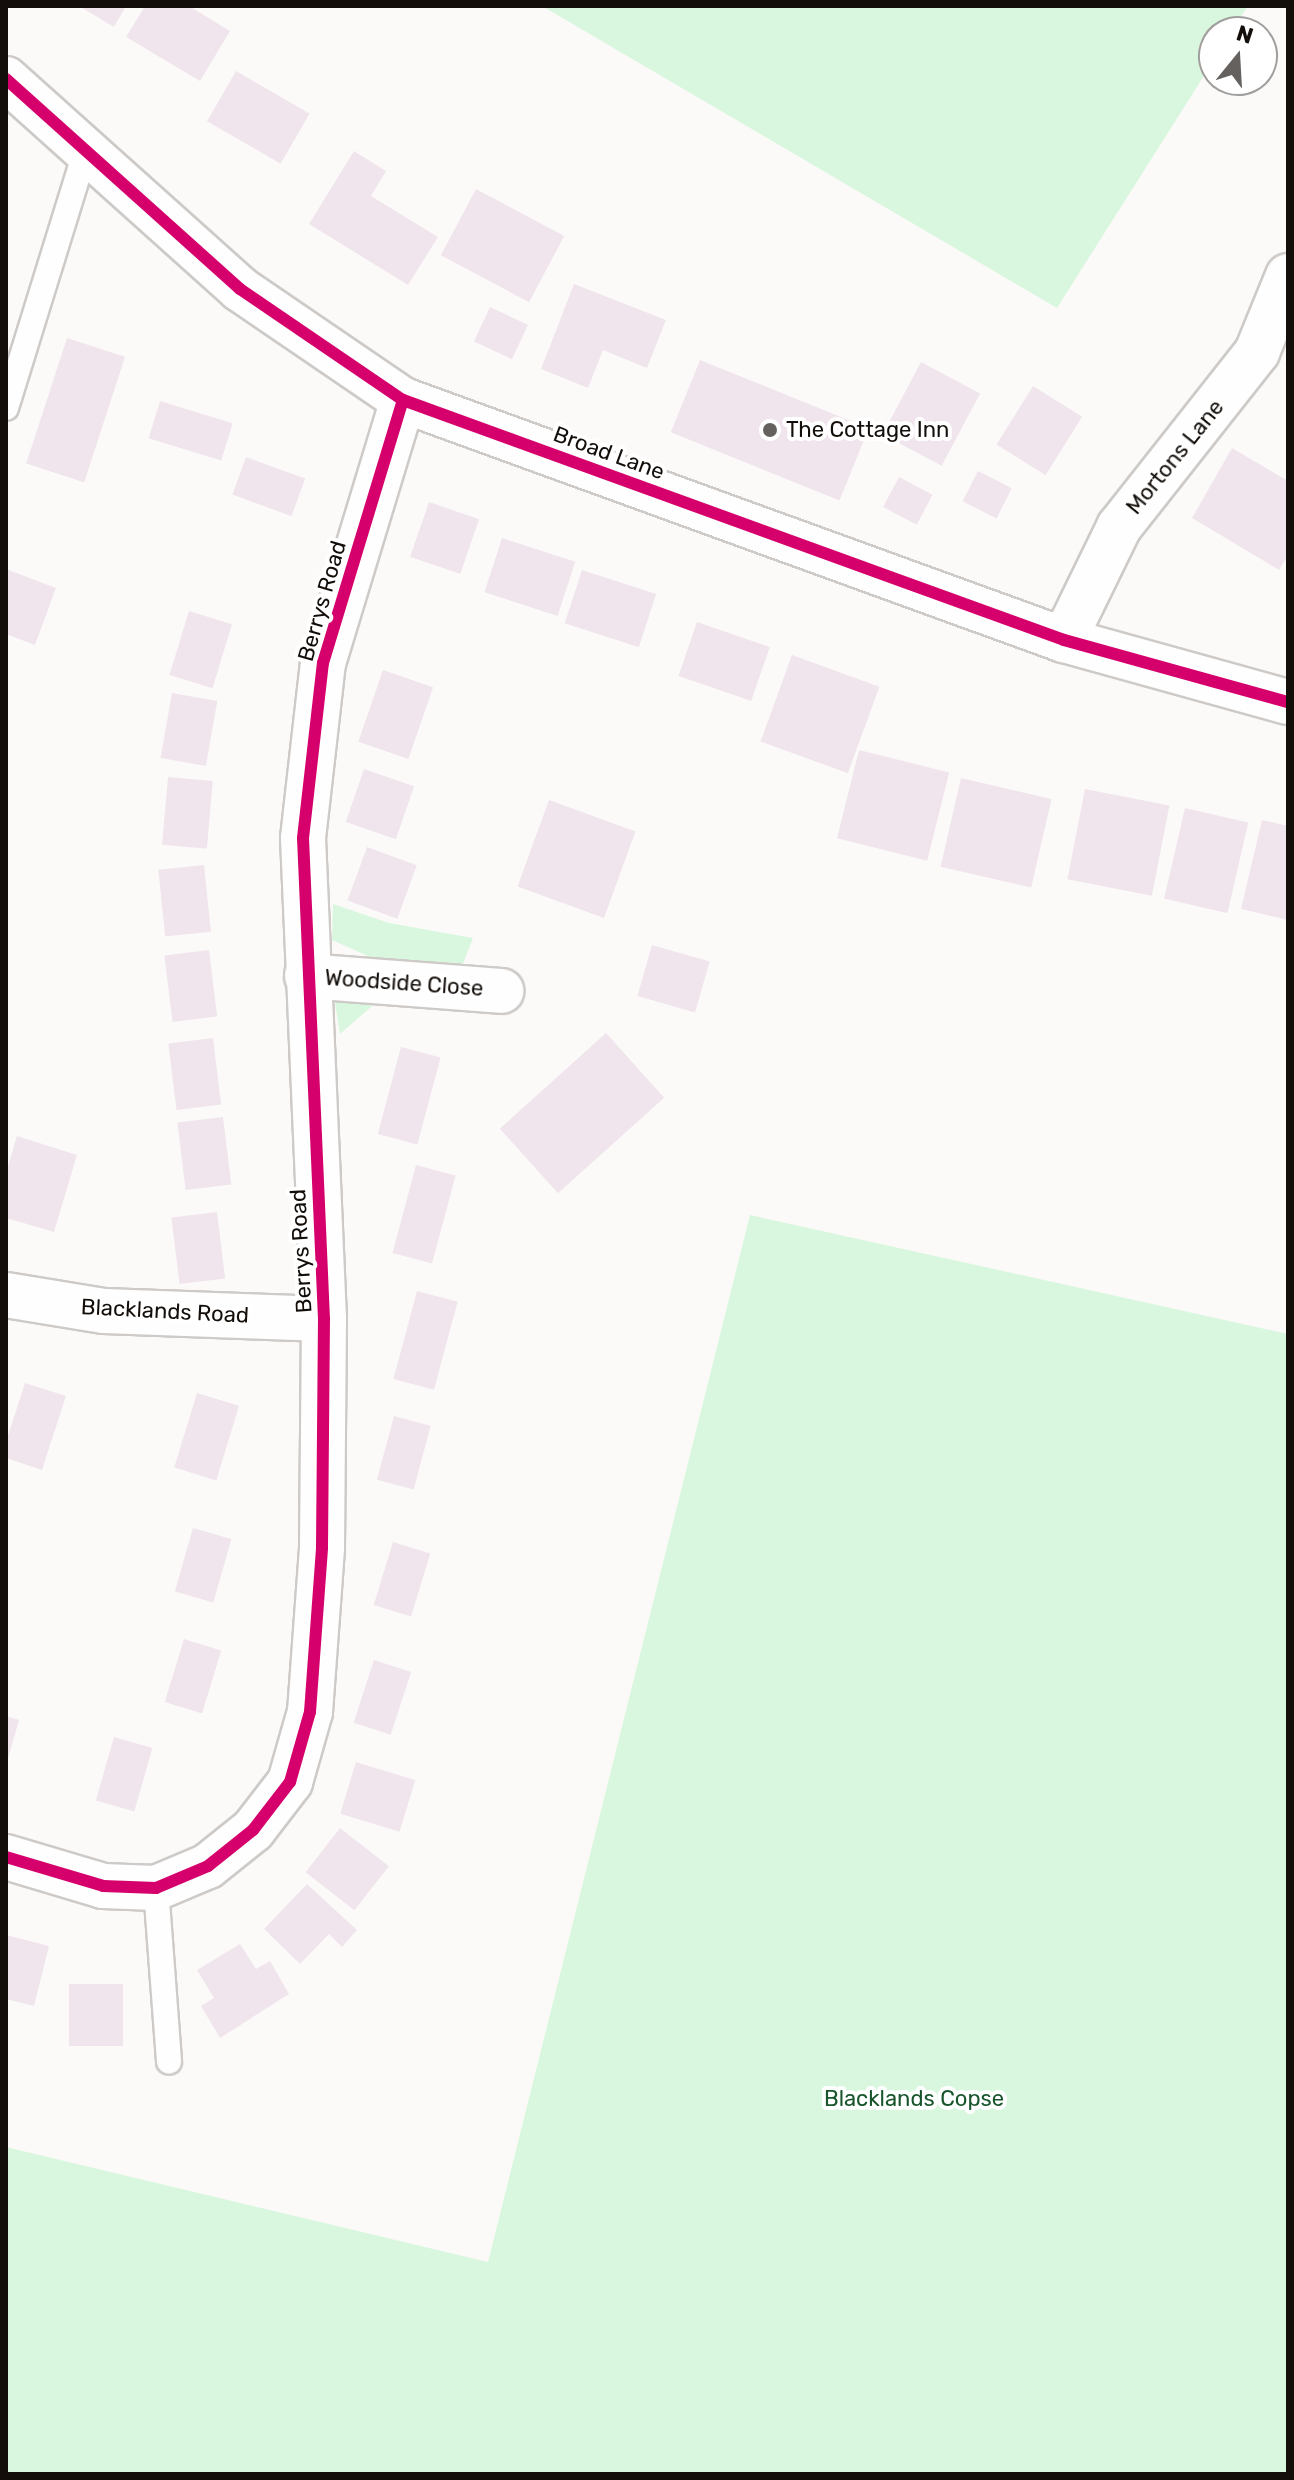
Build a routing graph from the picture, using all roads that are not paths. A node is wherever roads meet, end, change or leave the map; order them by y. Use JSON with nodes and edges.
{"nodes":[{"id":1,"x":6,"y":79,"type":"edge"},
{"id":2,"x":86,"y":150,"type":"junction"},
{"id":3,"x":1288,"y":276,"type":"edge"},
{"id":4,"x":403,"y":400,"type":"junction"},
{"id":5,"x":6,"y":408,"type":"edge"},
{"id":6,"x":1064,"y":640,"type":"junction"},
{"id":7,"x":1288,"y":702,"type":"edge"},
{"id":8,"x":307,"y":976,"type":"junction"},
{"id":9,"x":501,"y":991,"type":"dead end"},
{"id":10,"x":6,"y":1295,"type":"edge"},
{"id":11,"x":324,"y":1319,"type":"junction"},
{"id":12,"x":6,"y":1857,"type":"edge"},
{"id":13,"x":156,"y":1888,"type":"junction"},
{"id":14,"x":169,"y":2062,"type":"dead end"}],
"edges":[{"from":1,"to":2,"type":"street","name":"Broad Lane"},
{"from":2,"to":4,"type":"street","name":"Broad Lane"},
{"from":2,"to":5,"type":"lane"},
{"from":3,"to":6,"type":"street","name":"Mortons Lane"},
{"from":4,"to":6,"type":"street","name":"Broad Lane"},
{"from":4,"to":8,"type":"street","name":"Berrys Road"},
{"from":6,"to":7,"type":"street","name":"Broad Lane"},
{"from":8,"to":9,"type":"street","name":"Woodside Close"},
{"from":8,"to":11,"type":"street","name":"Berrys Road"},
{"from":10,"to":11,"type":"street","name":"Blacklands Road"},
{"from":11,"to":13,"type":"street","name":"Berrys Road"},
{"from":12,"to":13,"type":"street","name":"Berrys Road"},
{"from":13,"to":14,"type":"lane"}]}
